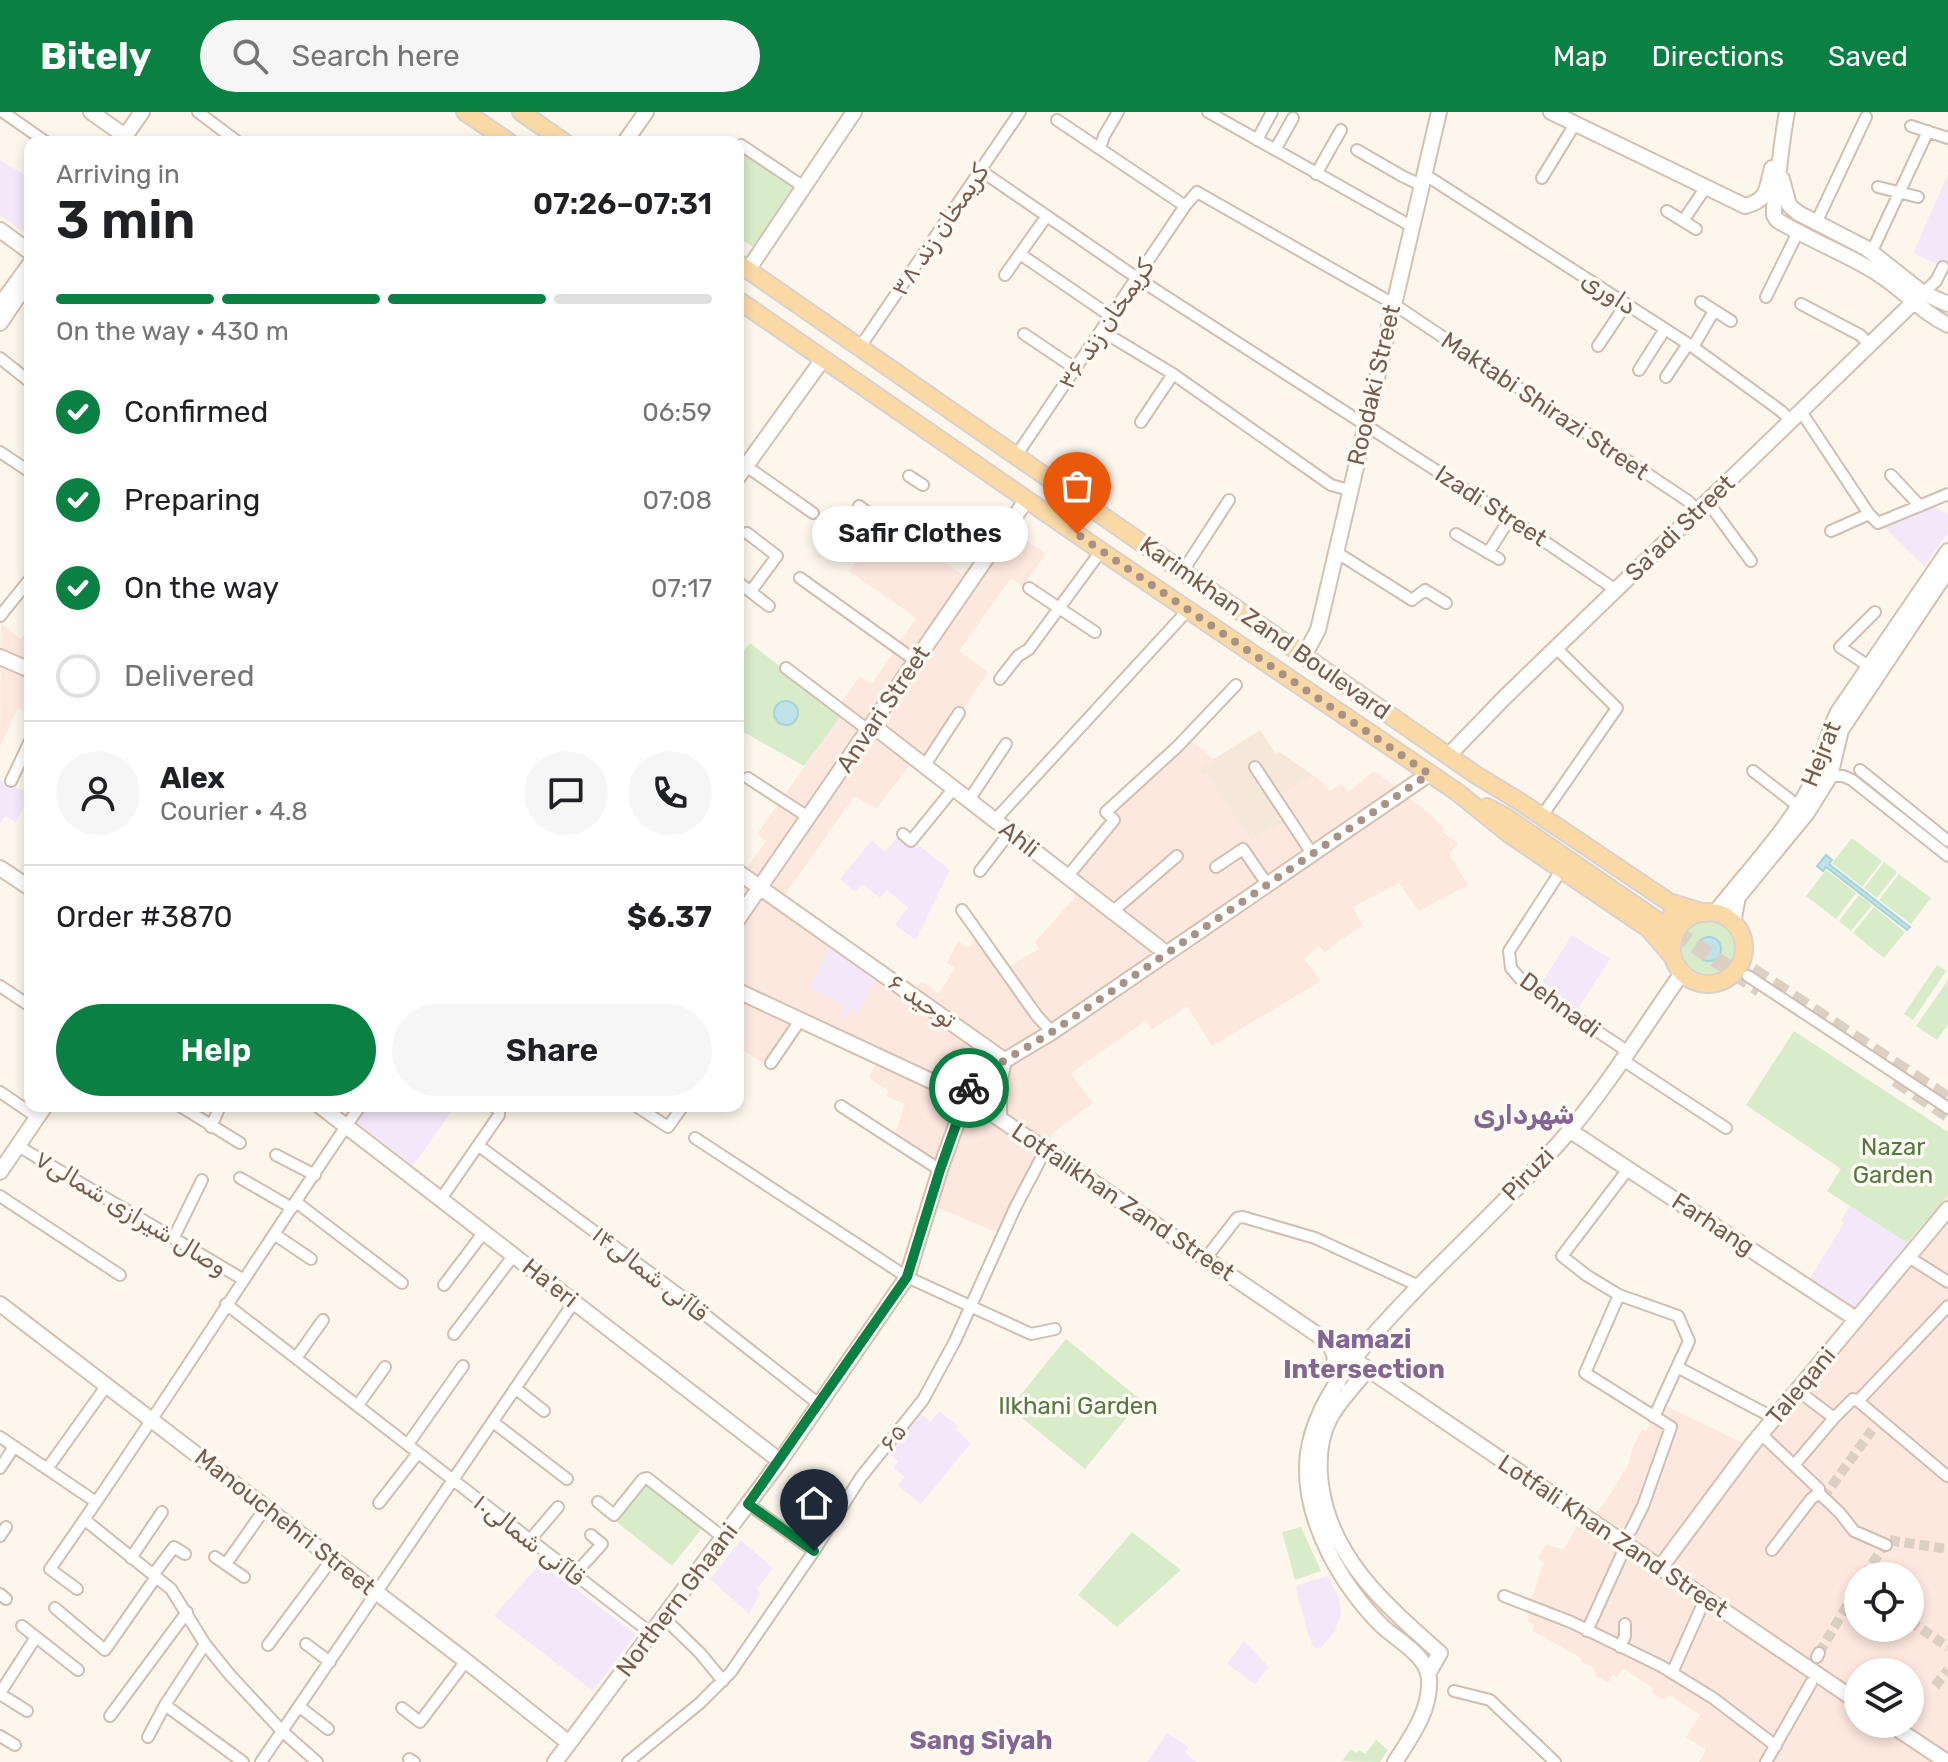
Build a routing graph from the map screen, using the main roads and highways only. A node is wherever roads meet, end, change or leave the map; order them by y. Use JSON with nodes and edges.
{"nodes":[{"id":1,"x":465,"y":112,"type":"edge"},
{"id":2,"x":521,"y":112,"type":"edge"},
{"id":3,"x":500,"y":136,"type":"edge"},
{"id":4,"x":555,"y":136,"type":"edge"},
{"id":5,"x":744,"y":268,"type":"edge"},
{"id":6,"x":744,"y":304,"type":"edge"},
{"id":7,"x":1178,"y":568,"type":"junction"},
{"id":8,"x":1155,"y":587,"type":"junction"},
{"id":9,"x":1476,"y":775,"type":"junction"},
{"id":10,"x":1457,"y":792,"type":"junction"},
{"id":11,"x":1710,"y":913,"type":"junction"},
{"id":12,"x":1659,"y":915,"type":"junction"},
{"id":13,"x":1673,"y":957,"type":"junction"}],
"edges":[{"from":1,"to":3,"type":"main road"},
{"from":2,"to":4,"type":"main road"},
{"from":5,"to":7,"type":"main road","name":"Karimkhan Zand Boulevard"},
{"from":6,"to":8,"type":"main road","name":"Karimkhan Zand Boulevard"},
{"from":7,"to":8,"type":"main road"},
{"from":7,"to":9,"type":"main road","name":"Karimkhan Zand Boulevard"},
{"from":8,"to":10,"type":"main road","name":"Karimkhan Zand Boulevard"},
{"from":9,"to":12,"type":"main road","name":"Karimkhan Zand Boulevard"},
{"from":9,"to":12,"type":"main road","name":"Karimkhan Zand Boulevard"},
{"from":10,"to":12,"type":"main road","name":"Karimkhan Zand Boulevard"},
{"from":10,"to":12,"type":"main road","name":"Karimkhan Zand Boulevard"},
{"from":11,"to":12,"type":"main road","name":"Karimkhan Zand Boulevard"},
{"from":11,"to":13,"type":"main road"},
{"from":11,"to":13,"type":"main road"},
{"from":12,"to":13,"type":"main road","name":"Karimkhan Zand Boulevard"}]}
